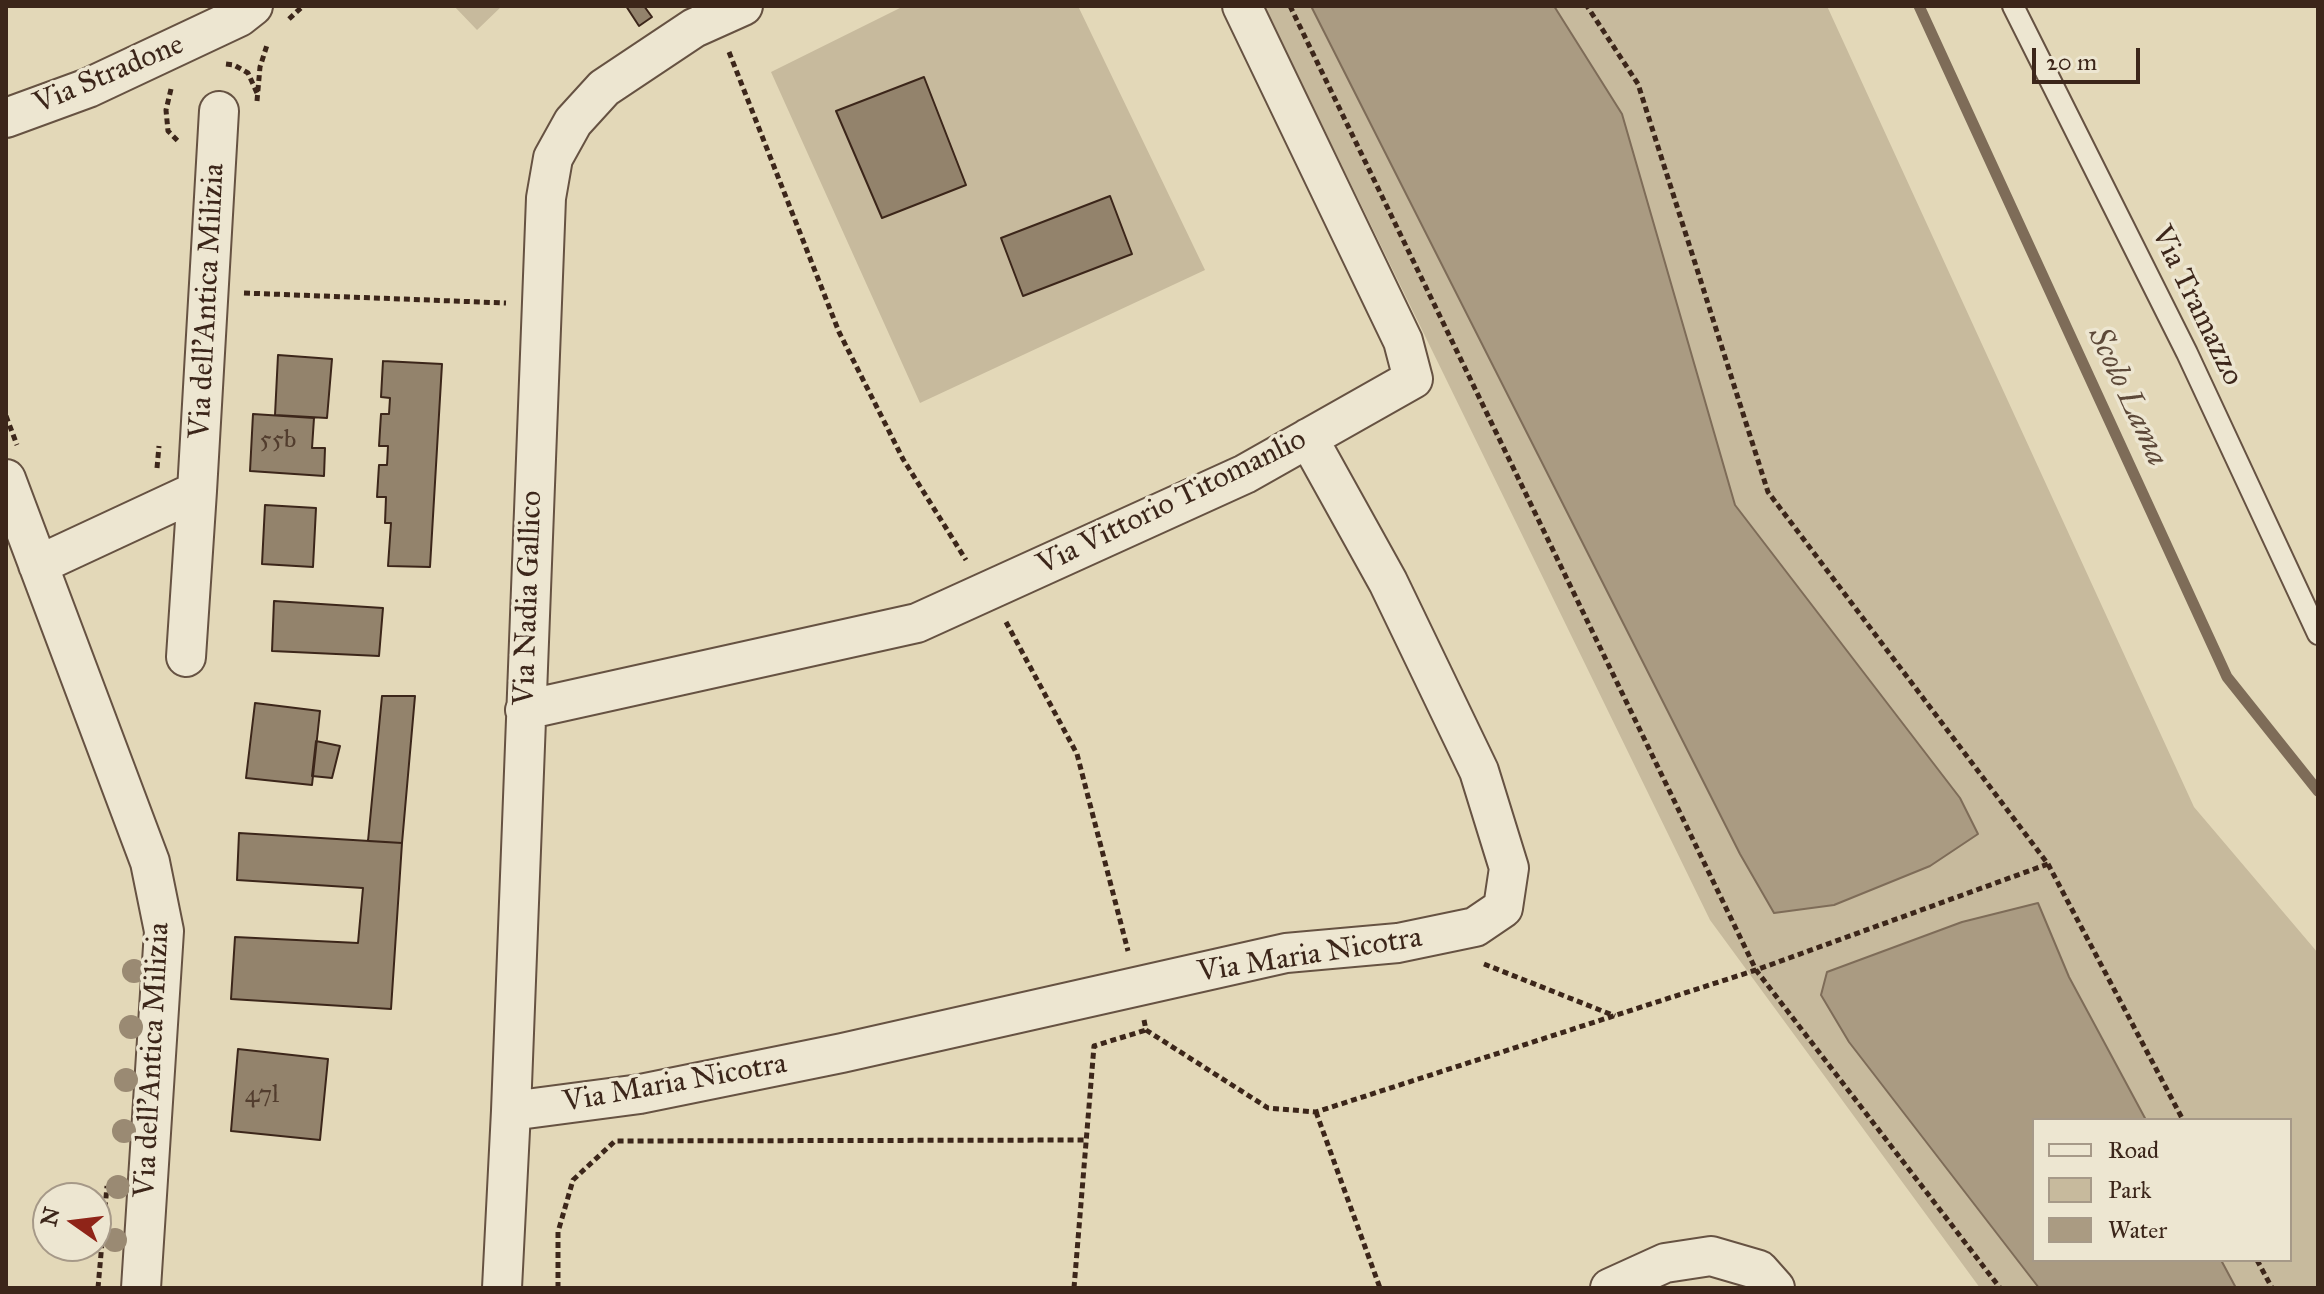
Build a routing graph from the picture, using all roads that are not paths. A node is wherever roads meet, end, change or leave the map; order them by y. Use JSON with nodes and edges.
{"nodes":[{"id":1,"x":253,"y":6,"type":"edge"},
{"id":2,"x":1242,"y":6,"type":"edge"},
{"id":3,"x":2013,"y":6,"type":"edge"},
{"id":4,"x":730,"y":12,"type":"edge"},
{"id":5,"x":219,"y":111,"type":"dead end"},
{"id":6,"x":6,"y":118,"type":"edge"},
{"id":7,"x":1308,"y":438,"type":"junction"},
{"id":8,"x":14,"y":468,"type":"edge"},
{"id":9,"x":197,"y":491,"type":"junction"},
{"id":10,"x":38,"y":565,"type":"junction"},
{"id":11,"x":2318,"y":634,"type":"edge"},
{"id":12,"x":186,"y":657,"type":"dead end"},
{"id":13,"x":525,"y":710,"type":"junction"},
{"id":14,"x":511,"y":1111,"type":"junction"},
{"id":15,"x":141,"y":1288,"type":"edge"},
{"id":16,"x":502,"y":1288,"type":"edge"},
{"id":17,"x":1610,"y":1288,"type":"edge"},
{"id":18,"x":1775,"y":1288,"type":"edge"}],
"edges":[{"from":1,"to":6,"type":"street","name":"Via Stradone"},
{"from":2,"to":7,"type":"street","name":"Via Vittorio Titomanlio"},
{"from":3,"to":11,"type":"lane","name":"Via Tramazzo"},
{"from":4,"to":13,"type":"street","name":"Via Nadia Gallico"},
{"from":5,"to":9,"type":"street","name":"Via dell'Antica Milizia"},
{"from":7,"to":13,"type":"street","name":"Via Vittorio Titomanlio"},
{"from":7,"to":14,"type":"street","name":"Via Maria Nicotra"},
{"from":8,"to":10,"type":"street","name":"Via dell'Antica Milizia"},
{"from":9,"to":10,"type":"street"},
{"from":9,"to":12,"type":"street","name":"Via dell'Antica Milizia"},
{"from":10,"to":15,"type":"street","name":"Via dell'Antica Milizia"},
{"from":13,"to":14,"type":"street","name":"Via Nadia Gallico"},
{"from":14,"to":16,"type":"street","name":"Via Nadia Gallico"},
{"from":17,"to":18,"type":"street"}]}
